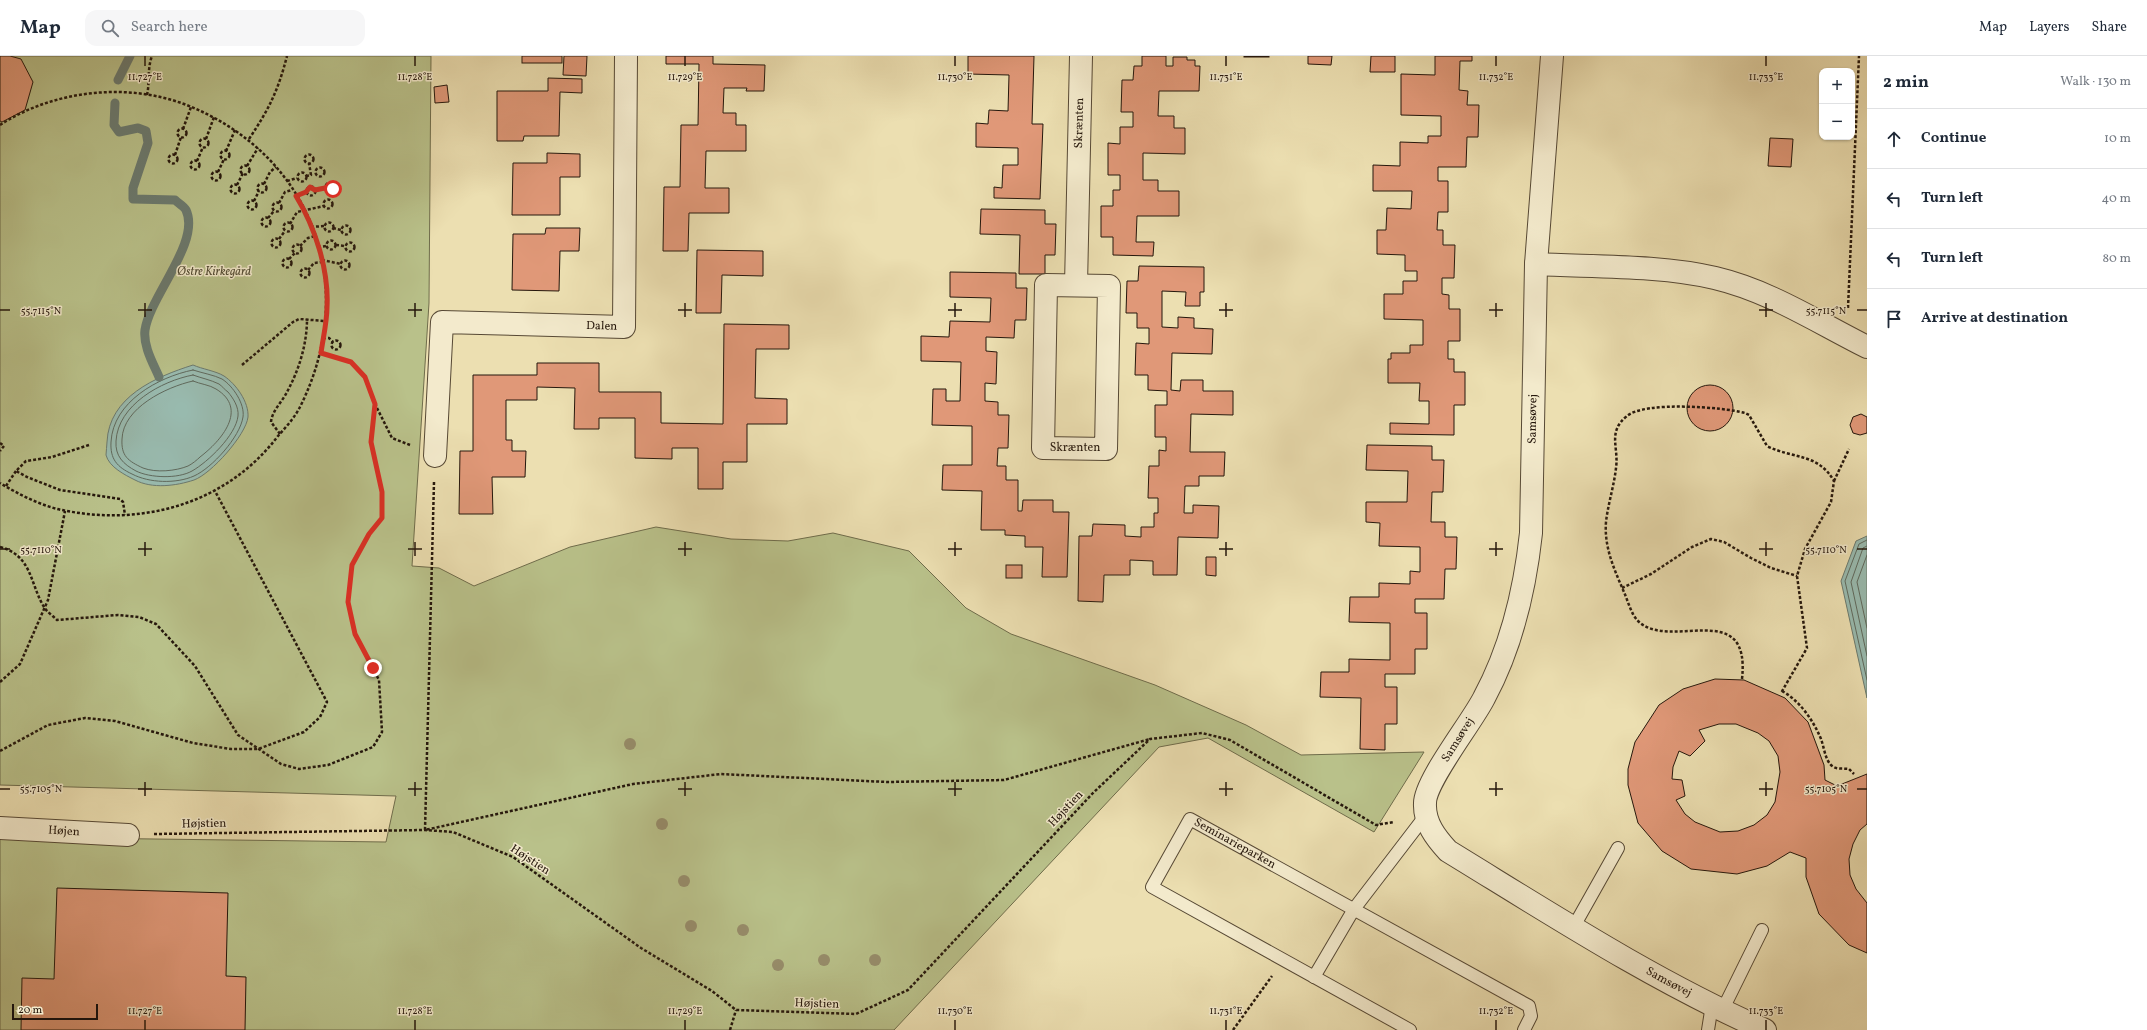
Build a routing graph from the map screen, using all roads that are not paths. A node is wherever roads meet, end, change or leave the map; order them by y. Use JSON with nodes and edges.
{"nodes":[{"id":1,"x":626,"y":56,"type":"edge"},
{"id":2,"x":1081,"y":56,"type":"edge"},
{"id":3,"x":1552,"y":56,"type":"edge"},
{"id":4,"x":1536,"y":264,"type":"junction"},
{"id":5,"x":1076,"y":285,"type":"junction"},
{"id":6,"x":1867,"y":347,"type":"edge"},
{"id":7,"x":435,"y":456,"type":"road end"},
{"id":8,"x":1426,"y":815,"type":"junction"},
{"id":9,"x":0,"y":828,"type":"edge"},
{"id":10,"x":128,"y":834,"type":"road end"},
{"id":11,"x":1618,"y":848,"type":"dead end"},
{"id":12,"x":1354,"y":909,"type":"junction"},
{"id":13,"x":1574,"y":928,"type":"junction"},
{"id":14,"x":1762,"y":930,"type":"dead end"},
{"id":15,"x":1314,"y":977,"type":"junction"},
{"id":16,"x":1719,"y":1015,"type":"edge"},
{"id":17,"x":1410,"y":1030,"type":"edge"},
{"id":18,"x":1524,"y":1030,"type":"edge"},
{"id":19,"x":1708,"y":1030,"type":"edge"},
{"id":20,"x":1765,"y":1030,"type":"edge"}],
"edges":[{"from":1,"to":7,"type":"street","name":"Dalen"},
{"from":2,"to":5,"type":"street","name":"Skrænten"},
{"from":3,"to":4,"type":"street","name":"Samsøvej"},
{"from":4,"to":6,"type":"street"},
{"from":4,"to":8,"type":"street","name":"Samsøvej"},
{"from":5,"to":5,"type":"street","name":"Skrænten"},
{"from":8,"to":12,"type":"lane"},
{"from":8,"to":13,"type":"street","name":"Samsøvej"},
{"from":9,"to":10,"type":"street","name":"Højen"},
{"from":11,"to":13,"type":"lane"},
{"from":12,"to":15,"type":"lane"},
{"from":12,"to":15,"type":"lane","name":"Seminarieparken"},
{"from":12,"to":18,"type":"lane","name":"Seminarieparken"},
{"from":13,"to":16,"type":"street","name":"Samsøvej"},
{"from":14,"to":16,"type":"lane"},
{"from":15,"to":17,"type":"lane","name":"Seminarieparken"},
{"from":16,"to":19,"type":"lane"},
{"from":16,"to":20,"type":"street","name":"Samsøvej"}]}
